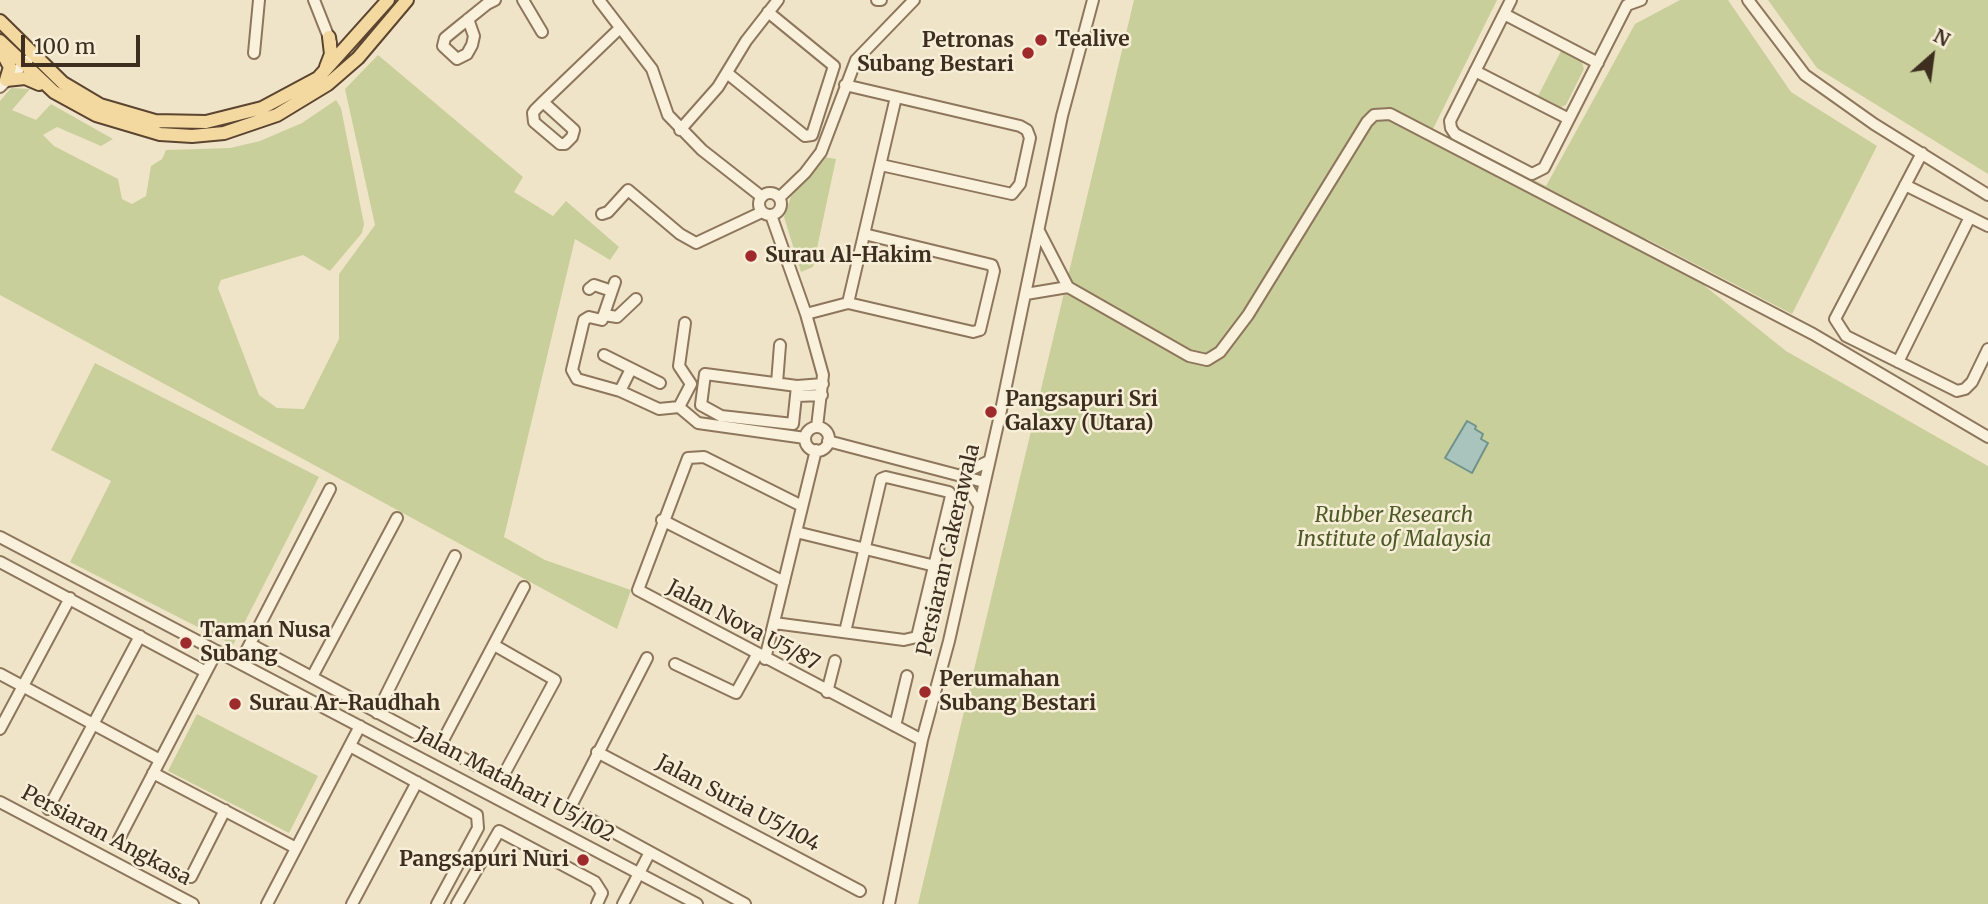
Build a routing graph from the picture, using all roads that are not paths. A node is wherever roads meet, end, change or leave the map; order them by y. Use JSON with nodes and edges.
{"nodes":[{"id":1,"x":259,"y":0,"type":"edge"},
{"id":2,"x":314,"y":0,"type":"edge"},
{"id":3,"x":388,"y":0,"type":"edge"},
{"id":4,"x":407,"y":0,"type":"edge"},
{"id":5,"x":495,"y":0,"type":"edge"},
{"id":6,"x":523,"y":0,"type":"edge"},
{"id":7,"x":778,"y":0,"type":"edge"},
{"id":8,"x":914,"y":0,"type":"edge"},
{"id":9,"x":1093,"y":0,"type":"edge"},
{"id":10,"x":1511,"y":0,"type":"edge"},
{"id":11,"x":1641,"y":0,"type":"edge"},
{"id":12,"x":1748,"y":0,"type":"edge"},
{"id":13,"x":600,"y":1,"type":"edge"},
{"id":14,"x":1622,"y":3,"type":"edge"},
{"id":15,"x":768,"y":12,"type":"junction"},
{"id":16,"x":1504,"y":14,"type":"junction"},
{"id":17,"x":468,"y":19,"type":"dead end"},
{"id":18,"x":0,"y":21,"type":"edge"},
{"id":19,"x":620,"y":28,"type":"junction"},
{"id":20,"x":542,"y":32,"type":"dead end"},
{"id":21,"x":329,"y":37,"type":"junction"},
{"id":22,"x":0,"y":41,"type":"edge"},
{"id":23,"x":349,"y":46,"type":"junction"},
{"id":24,"x":0,"y":49,"type":"edge"},
{"id":25,"x":254,"y":53,"type":"dead end"},
{"id":26,"x":28,"y":60,"type":"junction"},
{"id":27,"x":344,"y":62,"type":"junction"},
{"id":28,"x":1598,"y":63,"type":"junction"},
{"id":29,"x":1475,"y":71,"type":"junction"},
{"id":30,"x":727,"y":73,"type":"junction"},
{"id":31,"x":321,"y":75,"type":"junction"},
{"id":32,"x":3,"y":84,"type":"edge"},
{"id":33,"x":845,"y":85,"type":"junction"},
{"id":34,"x":54,"y":92,"type":"junction"},
{"id":35,"x":896,"y":97,"type":"junction"},
{"id":36,"x":543,"y":102,"type":"dead end"},
{"id":37,"x":1569,"y":119,"type":"junction"},
{"id":38,"x":680,"y":130,"type":"junction"},
{"id":39,"x":1922,"y":153,"type":"junction"},
{"id":40,"x":881,"y":165,"type":"junction"},
{"id":41,"x":1905,"y":185,"type":"junction"},
{"id":42,"x":1988,"y":195,"type":"edge"},
{"id":43,"x":762,"y":197,"type":"junction"},
{"id":44,"x":779,"y":198,"type":"junction"},
{"id":45,"x":601,"y":214,"type":"dead end"},
{"id":46,"x":767,"y":214,"type":"junction"},
{"id":47,"x":1970,"y":217,"type":"junction"},
{"id":48,"x":1988,"y":226,"type":"edge"},
{"id":49,"x":1039,"y":231,"type":"junction"},
{"id":50,"x":864,"y":234,"type":"junction"},
{"id":51,"x":1068,"y":287,"type":"junction"},
{"id":52,"x":589,"y":289,"type":"dead end"},
{"id":53,"x":1026,"y":295,"type":"junction"},
{"id":54,"x":636,"y":299,"type":"dead end"},
{"id":55,"x":848,"y":303,"type":"junction"},
{"id":56,"x":806,"y":314,"type":"junction"},
{"id":57,"x":604,"y":315,"type":"junction"},
{"id":58,"x":685,"y":323,"type":"dead end"},
{"id":59,"x":780,"y":345,"type":"dead end"},
{"id":60,"x":1988,"y":349,"type":"edge"},
{"id":61,"x":604,"y":355,"type":"dead end"},
{"id":62,"x":1898,"y":362,"type":"junction"},
{"id":63,"x":631,"y":369,"type":"junction"},
{"id":64,"x":660,"y":383,"type":"dead end"},
{"id":65,"x":777,"y":383,"type":"junction"},
{"id":66,"x":823,"y":389,"type":"junction"},
{"id":67,"x":620,"y":391,"type":"junction"},
{"id":68,"x":797,"y":391,"type":"junction"},
{"id":69,"x":679,"y":407,"type":"junction"},
{"id":70,"x":817,"y":427,"type":"junction"},
{"id":71,"x":805,"y":438,"type":"junction"},
{"id":72,"x":1988,"y":438,"type":"edge"},
{"id":73,"x":828,"y":441,"type":"junction"},
{"id":74,"x":816,"y":450,"type":"junction"},
{"id":75,"x":989,"y":461,"type":"junction"},
{"id":76,"x":960,"y":475,"type":"junction"},
{"id":77,"x":984,"y":482,"type":"junction"},
{"id":78,"x":330,"y":489,"type":"dead end"},
{"id":79,"x":979,"y":505,"type":"junction"},
{"id":80,"x":802,"y":506,"type":"junction"},
{"id":81,"x":397,"y":518,"type":"dead end"},
{"id":82,"x":662,"y":520,"type":"junction"},
{"id":83,"x":796,"y":532,"type":"junction"},
{"id":84,"x":0,"y":537,"type":"edge"},
{"id":85,"x":866,"y":550,"type":"junction"},
{"id":86,"x":456,"y":556,"type":"dead end"},
{"id":87,"x":0,"y":562,"type":"edge"},
{"id":88,"x":935,"y":566,"type":"junction"},
{"id":89,"x":784,"y":582,"type":"junction"},
{"id":90,"x":524,"y":587,"type":"dead end"},
{"id":91,"x":70,"y":597,"type":"junction"},
{"id":92,"x":774,"y":623,"type":"junction"},
{"id":93,"x":845,"y":632,"type":"junction"},
{"id":94,"x":140,"y":636,"type":"junction"},
{"id":95,"x":250,"y":644,"type":"junction"},
{"id":96,"x":494,"y":645,"type":"junction"},
{"id":97,"x":217,"y":651,"type":"junction"},
{"id":98,"x":761,"y":657,"type":"junction"},
{"id":99,"x":647,"y":658,"type":"dead end"},
{"id":100,"x":835,"y":661,"type":"dead end"},
{"id":101,"x":240,"y":663,"type":"junction"},
{"id":102,"x":675,"y":664,"type":"dead end"},
{"id":103,"x":206,"y":672,"type":"junction"},
{"id":104,"x":0,"y":674,"type":"edge"},
{"id":105,"x":907,"y":676,"type":"dead end"},
{"id":106,"x":312,"y":677,"type":"junction"},
{"id":107,"x":23,"y":686,"type":"junction"},
{"id":108,"x":827,"y":691,"type":"junction"},
{"id":109,"x":377,"y":713,"type":"junction"},
{"id":110,"x":94,"y":724,"type":"junction"},
{"id":111,"x":360,"y":726,"type":"junction"},
{"id":112,"x":895,"y":726,"type":"junction"},
{"id":113,"x":0,"y":729,"type":"edge"},
{"id":114,"x":922,"y":740,"type":"junction"},
{"id":115,"x":350,"y":746,"type":"junction"},
{"id":116,"x":440,"y":746,"type":"junction"},
{"id":117,"x":597,"y":752,"type":"junction"},
{"id":118,"x":160,"y":760,"type":"junction"},
{"id":119,"x":153,"y":773,"type":"junction"},
{"id":120,"x":417,"y":782,"type":"junction"},
{"id":121,"x":0,"y":802,"type":"edge"},
{"id":122,"x":48,"y":808,"type":"dead end"},
{"id":123,"x":225,"y":810,"type":"junction"},
{"id":124,"x":118,"y":839,"type":"dead end"},
{"id":125,"x":296,"y":848,"type":"junction"},
{"id":126,"x":650,"y":852,"type":"junction"},
{"id":127,"x":640,"y":873,"type":"junction"},
{"id":128,"x":191,"y":877,"type":"dead end"},
{"id":129,"x":860,"y":891,"type":"dead end"},
{"id":130,"x":193,"y":904,"type":"edge"},
{"id":131,"x":267,"y":904,"type":"edge"},
{"id":132,"x":352,"y":904,"type":"edge"},
{"id":133,"x":437,"y":904,"type":"edge"},
{"id":134,"x":457,"y":904,"type":"edge"},
{"id":135,"x":597,"y":904,"type":"edge"},
{"id":136,"x":623,"y":904,"type":"edge"},
{"id":137,"x":697,"y":904,"type":"edge"},
{"id":138,"x":745,"y":904,"type":"edge"},
{"id":139,"x":890,"y":904,"type":"edge"}],
"edges":[{"from":1,"to":25,"type":"street"},
{"from":2,"to":21,"type":"street"},
{"from":3,"to":23,"type":"main road"},
{"from":4,"to":27,"type":"main road"},
{"from":5,"to":17,"type":"street"},
{"from":6,"to":20,"type":"street"},
{"from":7,"to":15,"type":"street"},
{"from":8,"to":33,"type":"street"},
{"from":9,"to":49,"type":"street","name":"Persiaran Cakerawala"},
{"from":10,"to":16,"type":"street"},
{"from":11,"to":14,"type":"street"},
{"from":12,"to":39,"type":"street"},
{"from":13,"to":19,"type":"street"},
{"from":14,"to":28,"type":"street"},
{"from":15,"to":30,"type":"street"},
{"from":15,"to":30,"type":"street"},
{"from":16,"to":28,"type":"street"},
{"from":16,"to":29,"type":"street"},
{"from":18,"to":26,"type":"main road"},
{"from":19,"to":36,"type":"street"},
{"from":19,"to":38,"type":"street"},
{"from":21,"to":23,"type":"main road"},
{"from":21,"to":27,"type":"street"},
{"from":21,"to":31,"type":"main road"},
{"from":22,"to":26,"type":"main road"},
{"from":23,"to":27,"type":"main road"},
{"from":24,"to":32,"type":"main road"},
{"from":26,"to":31,"type":"main road"},
{"from":26,"to":32,"type":"street"},
{"from":26,"to":34,"type":"main road"},
{"from":27,"to":31,"type":"main road"},
{"from":27,"to":34,"type":"main road"},
{"from":28,"to":37,"type":"street"},
{"from":29,"to":37,"type":"street"},
{"from":29,"to":37,"type":"street"},
{"from":30,"to":38,"type":"street"},
{"from":32,"to":34,"type":"main road"},
{"from":33,"to":35,"type":"street"},
{"from":33,"to":44,"type":"street"},
{"from":35,"to":40,"type":"street"},
{"from":35,"to":40,"type":"street"},
{"from":38,"to":43,"type":"street"},
{"from":39,"to":41,"type":"street"},
{"from":39,"to":42,"type":"street"},
{"from":40,"to":50,"type":"street"},
{"from":41,"to":47,"type":"street"},
{"from":41,"to":62,"type":"street"},
{"from":43,"to":44,"type":"street"},
{"from":43,"to":46,"type":"street"},
{"from":44,"to":46,"type":"street"},
{"from":45,"to":46,"type":"street"},
{"from":46,"to":56,"type":"street"},
{"from":47,"to":48,"type":"street"},
{"from":47,"to":62,"type":"street"},
{"from":49,"to":51,"type":"street"},
{"from":49,"to":53,"type":"street","name":"Persiaran Cakerawala"},
{"from":50,"to":55,"type":"street"},
{"from":50,"to":55,"type":"street"},
{"from":51,"to":53,"type":"street"},
{"from":51,"to":72,"type":"street"},
{"from":52,"to":57,"type":"street"},
{"from":53,"to":75,"type":"street","name":"Persiaran Cakerawala"},
{"from":54,"to":57,"type":"street"},
{"from":55,"to":56,"type":"street"},
{"from":56,"to":66,"type":"street"},
{"from":57,"to":67,"type":"street"},
{"from":58,"to":69,"type":"street"},
{"from":59,"to":65,"type":"street"},
{"from":60,"to":62,"type":"street"},
{"from":61,"to":63,"type":"street"},
{"from":63,"to":64,"type":"street"},
{"from":63,"to":67,"type":"street"},
{"from":65,"to":68,"type":"street"},
{"from":65,"to":68,"type":"street"},
{"from":66,"to":68,"type":"street"},
{"from":66,"to":70,"type":"street"},
{"from":67,"to":69,"type":"street"},
{"from":69,"to":71,"type":"street"},
{"from":70,"to":71,"type":"street"},
{"from":70,"to":73,"type":"street"},
{"from":71,"to":74,"type":"street"},
{"from":73,"to":74,"type":"street"},
{"from":73,"to":76,"type":"street"},
{"from":74,"to":80,"type":"street"},
{"from":75,"to":76,"type":"street"},
{"from":75,"to":77,"type":"street","name":"Persiaran Cakerawala"},
{"from":76,"to":77,"type":"street"},
{"from":76,"to":79,"type":"street"},
{"from":77,"to":79,"type":"street","name":"Persiaran Cakerawala"},
{"from":78,"to":95,"type":"street"},
{"from":79,"to":114,"type":"street","name":"Persiaran Cakerawala"},
{"from":80,"to":82,"type":"street","name":"Jalan Nova U5/87"},
{"from":80,"to":83,"type":"street"},
{"from":81,"to":106,"type":"street"},
{"from":82,"to":89,"type":"street"},
{"from":82,"to":98,"type":"street","name":"Jalan Nova U5/87"},
{"from":83,"to":85,"type":"street"},
{"from":83,"to":89,"type":"street"},
{"from":84,"to":97,"type":"street","name":"Jalan Matahari U5/102"},
{"from":85,"to":88,"type":"street"},
{"from":85,"to":88,"type":"street"},
{"from":85,"to":93,"type":"street"},
{"from":86,"to":109,"type":"street"},
{"from":87,"to":91,"type":"street"},
{"from":88,"to":93,"type":"street"},
{"from":89,"to":92,"type":"street"},
{"from":90,"to":96,"type":"street"},
{"from":91,"to":94,"type":"street"},
{"from":91,"to":107,"type":"street"},
{"from":92,"to":93,"type":"street"},
{"from":92,"to":98,"type":"street"},
{"from":94,"to":103,"type":"street"},
{"from":94,"to":110,"type":"street"},
{"from":95,"to":101,"type":"street"},
{"from":95,"to":106,"type":"street"},
{"from":96,"to":116,"type":"street"},
{"from":96,"to":116,"type":"street"},
{"from":97,"to":101,"type":"street","name":"Jalan Matahari U5/102"},
{"from":97,"to":103,"type":"street"},
{"from":98,"to":102,"type":"street"},
{"from":98,"to":108,"type":"street","name":"Jalan Nova U5/87"},
{"from":99,"to":117,"type":"street"},
{"from":100,"to":108,"type":"street"},
{"from":101,"to":111,"type":"street","name":"Jalan Matahari U5/102"},
{"from":103,"to":118,"type":"street"},
{"from":104,"to":107,"type":"street"},
{"from":105,"to":112,"type":"street"},
{"from":106,"to":109,"type":"street"},
{"from":107,"to":110,"type":"street"},
{"from":107,"to":113,"type":"street"},
{"from":108,"to":112,"type":"street","name":"Jalan Nova U5/87"},
{"from":109,"to":116,"type":"street"},
{"from":110,"to":118,"type":"street"},
{"from":110,"to":122,"type":"street"},
{"from":111,"to":115,"type":"street"},
{"from":111,"to":127,"type":"street","name":"Jalan Matahari U5/102"},
{"from":112,"to":114,"type":"street","name":"Jalan Nova U5/87"},
{"from":114,"to":139,"type":"street","name":"Persiaran Cakerawala"},
{"from":115,"to":120,"type":"street"},
{"from":115,"to":125,"type":"street"},
{"from":117,"to":126,"type":"street"},
{"from":117,"to":129,"type":"street","name":"Jalan Suria U5/104"},
{"from":118,"to":119,"type":"street"},
{"from":119,"to":123,"type":"street"},
{"from":119,"to":124,"type":"street"},
{"from":120,"to":132,"type":"street"},
{"from":120,"to":133,"type":"street"},
{"from":121,"to":130,"type":"street","name":"Persiaran Angkasa"},
{"from":123,"to":125,"type":"street"},
{"from":123,"to":128,"type":"street"},
{"from":125,"to":131,"type":"street"},
{"from":126,"to":127,"type":"street"},
{"from":126,"to":138,"type":"street"},
{"from":127,"to":136,"type":"street"},
{"from":127,"to":137,"type":"street","name":"Jalan Matahari U5/102"},
{"from":134,"to":135,"type":"street"}]}
